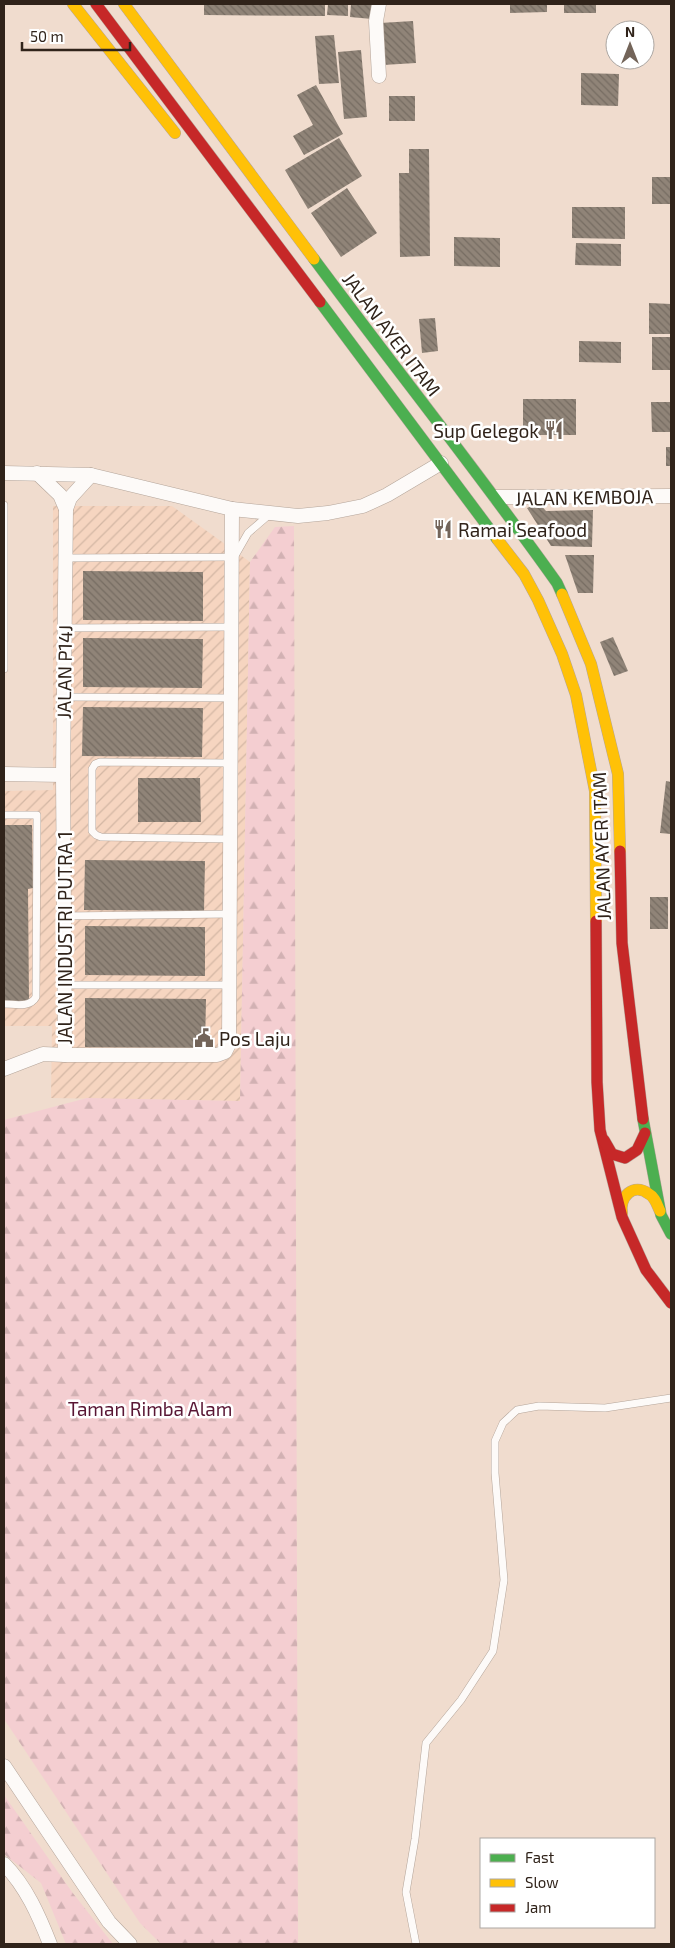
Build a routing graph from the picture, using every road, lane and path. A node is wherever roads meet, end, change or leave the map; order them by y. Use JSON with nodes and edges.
{"nodes":[{"id":1,"x":73,"y":4,"type":"edge"},
{"id":2,"x":96,"y":4,"type":"edge"},
{"id":3,"x":124,"y":4,"type":"edge"},
{"id":4,"x":379,"y":4,"type":"edge"},
{"id":5,"x":156,"y":28,"type":"dead end"},
{"id":6,"x":379,"y":76,"type":"dead end"},
{"id":7,"x":228,"y":142,"type":"junction"},
{"id":8,"x":184,"y":145,"type":"dead end"},
{"id":9,"x":197,"y":158,"type":"dead end"},
{"id":10,"x":231,"y":184,"type":"junction"},
{"id":11,"x":441,"y":463,"type":"junction"},
{"id":12,"x":4,"y":473,"type":"edge"},
{"id":13,"x":37,"y":473,"type":"junction"},
{"id":14,"x":91,"y":475,"type":"junction"},
{"id":15,"x":671,"y":496,"type":"edge"},
{"id":16,"x":496,"y":497,"type":"junction"},
{"id":17,"x":4,"y":505,"type":"edge"},
{"id":18,"x":66,"y":509,"type":"junction"},
{"id":19,"x":232,"y":509,"type":"junction"},
{"id":20,"x":270,"y":514,"type":"junction"},
{"id":21,"x":232,"y":557,"type":"junction"},
{"id":22,"x":66,"y":558,"type":"junction"},
{"id":23,"x":231,"y":627,"type":"junction"},
{"id":24,"x":65,"y":628,"type":"junction"},
{"id":25,"x":4,"y":669,"type":"edge"},
{"id":26,"x":64,"y":697,"type":"junction"},
{"id":27,"x":231,"y":698,"type":"junction"},
{"id":28,"x":230,"y":763,"type":"junction"},
{"id":29,"x":4,"y":774,"type":"edge"},
{"id":30,"x":63,"y":775,"type":"junction"},
{"id":31,"x":4,"y":815,"type":"edge"},
{"id":32,"x":230,"y":839,"type":"junction"},
{"id":33,"x":229,"y":914,"type":"junction"},
{"id":34,"x":64,"y":916,"type":"junction"},
{"id":35,"x":64,"y":985,"type":"junction"},
{"id":36,"x":229,"y":985,"type":"junction"},
{"id":37,"x":4,"y":1004,"type":"edge"},
{"id":38,"x":65,"y":1054,"type":"junction"},
{"id":39,"x":4,"y":1068,"type":"edge"},
{"id":40,"x":600,"y":1130,"type":"junction"},
{"id":41,"x":645,"y":1133,"type":"junction"},
{"id":42,"x":662,"y":1215,"type":"junction"},
{"id":43,"x":622,"y":1217,"type":"junction"},
{"id":44,"x":671,"y":1234,"type":"edge"},
{"id":45,"x":671,"y":1303,"type":"edge"},
{"id":46,"x":671,"y":1398,"type":"edge"},
{"id":47,"x":4,"y":1766,"type":"edge"},
{"id":48,"x":4,"y":1864,"type":"edge"},
{"id":49,"x":50,"y":1944,"type":"edge"},
{"id":50,"x":130,"y":1944,"type":"edge"},
{"id":51,"x":416,"y":1944,"type":"edge"}],
"edges":[{"from":1,"to":8,"type":"main road"},
{"from":2,"to":10,"type":"main road","name":"JALAN AYER ITAM"},
{"from":3,"to":7,"type":"main road","name":"JALAN AYER ITAM"},
{"from":4,"to":6,"type":"street"},
{"from":5,"to":7,"type":"main road"},
{"from":7,"to":16,"type":"main road","name":"JALAN AYER ITAM"},
{"from":9,"to":10,"type":"main road"},
{"from":10,"to":11,"type":"main road","name":"JALAN AYER ITAM"},
{"from":11,"to":20,"type":"street"},
{"from":11,"to":40,"type":"main road","name":"JALAN AYER ITAM"},
{"from":12,"to":13,"type":"street"},
{"from":13,"to":14,"type":"street"},
{"from":13,"to":18,"type":"street"},
{"from":14,"to":18,"type":"street"},
{"from":14,"to":19,"type":"street"},
{"from":15,"to":16,"type":"street","name":"JALAN KEMBOJA"},
{"from":16,"to":41,"type":"main road","name":"JALAN AYER ITAM"},
{"from":17,"to":25,"type":"lane"},
{"from":18,"to":22,"type":"street","name":"JALAN P14J"},
{"from":19,"to":20,"type":"street"},
{"from":19,"to":21,"type":"street","name":"JALAN INDUSTRI PUTRA 1"},
{"from":20,"to":21,"type":"lane"},
{"from":21,"to":22,"type":"lane"},
{"from":21,"to":23,"type":"street","name":"JALAN INDUSTRI PUTRA 1"},
{"from":22,"to":24,"type":"street","name":"JALAN P14J"},
{"from":23,"to":24,"type":"lane"},
{"from":23,"to":27,"type":"street","name":"JALAN INDUSTRI PUTRA 1"},
{"from":24,"to":26,"type":"street","name":"JALAN P14J"},
{"from":26,"to":27,"type":"lane"},
{"from":26,"to":30,"type":"street","name":"JALAN P14J"},
{"from":27,"to":28,"type":"street","name":"JALAN INDUSTRI PUTRA 1"},
{"from":28,"to":32,"type":"street","name":"JALAN INDUSTRI PUTRA 1"},
{"from":28,"to":32,"type":"lane","name":"JALAN INDUSTRI PUTRA 1"},
{"from":29,"to":30,"type":"street"},
{"from":30,"to":34,"type":"street","name":"JALAN INDUSTRI PUTRA 1"},
{"from":31,"to":37,"type":"lane"},
{"from":32,"to":33,"type":"street","name":"JALAN INDUSTRI PUTRA 1"},
{"from":33,"to":34,"type":"lane"},
{"from":33,"to":36,"type":"street","name":"JALAN INDUSTRI PUTRA 1"},
{"from":34,"to":35,"type":"street","name":"JALAN INDUSTRI PUTRA 1"},
{"from":35,"to":36,"type":"lane"},
{"from":35,"to":38,"type":"street","name":"JALAN INDUSTRI PUTRA 1"},
{"from":36,"to":38,"type":"street","name":"JALAN INDUSTRI PUTRA 1"},
{"from":38,"to":39,"type":"street"},
{"from":40,"to":41,"type":"main road"},
{"from":40,"to":43,"type":"main road"},
{"from":41,"to":42,"type":"main road","name":"JALAN AYER ITAM"},
{"from":42,"to":43,"type":"main road"},
{"from":42,"to":44,"type":"main road","name":"JALAN AYER ITAM"},
{"from":43,"to":45,"type":"main road"},
{"from":46,"to":51,"type":"lane"},
{"from":47,"to":50,"type":"street"},
{"from":48,"to":49,"type":"street"}]}
